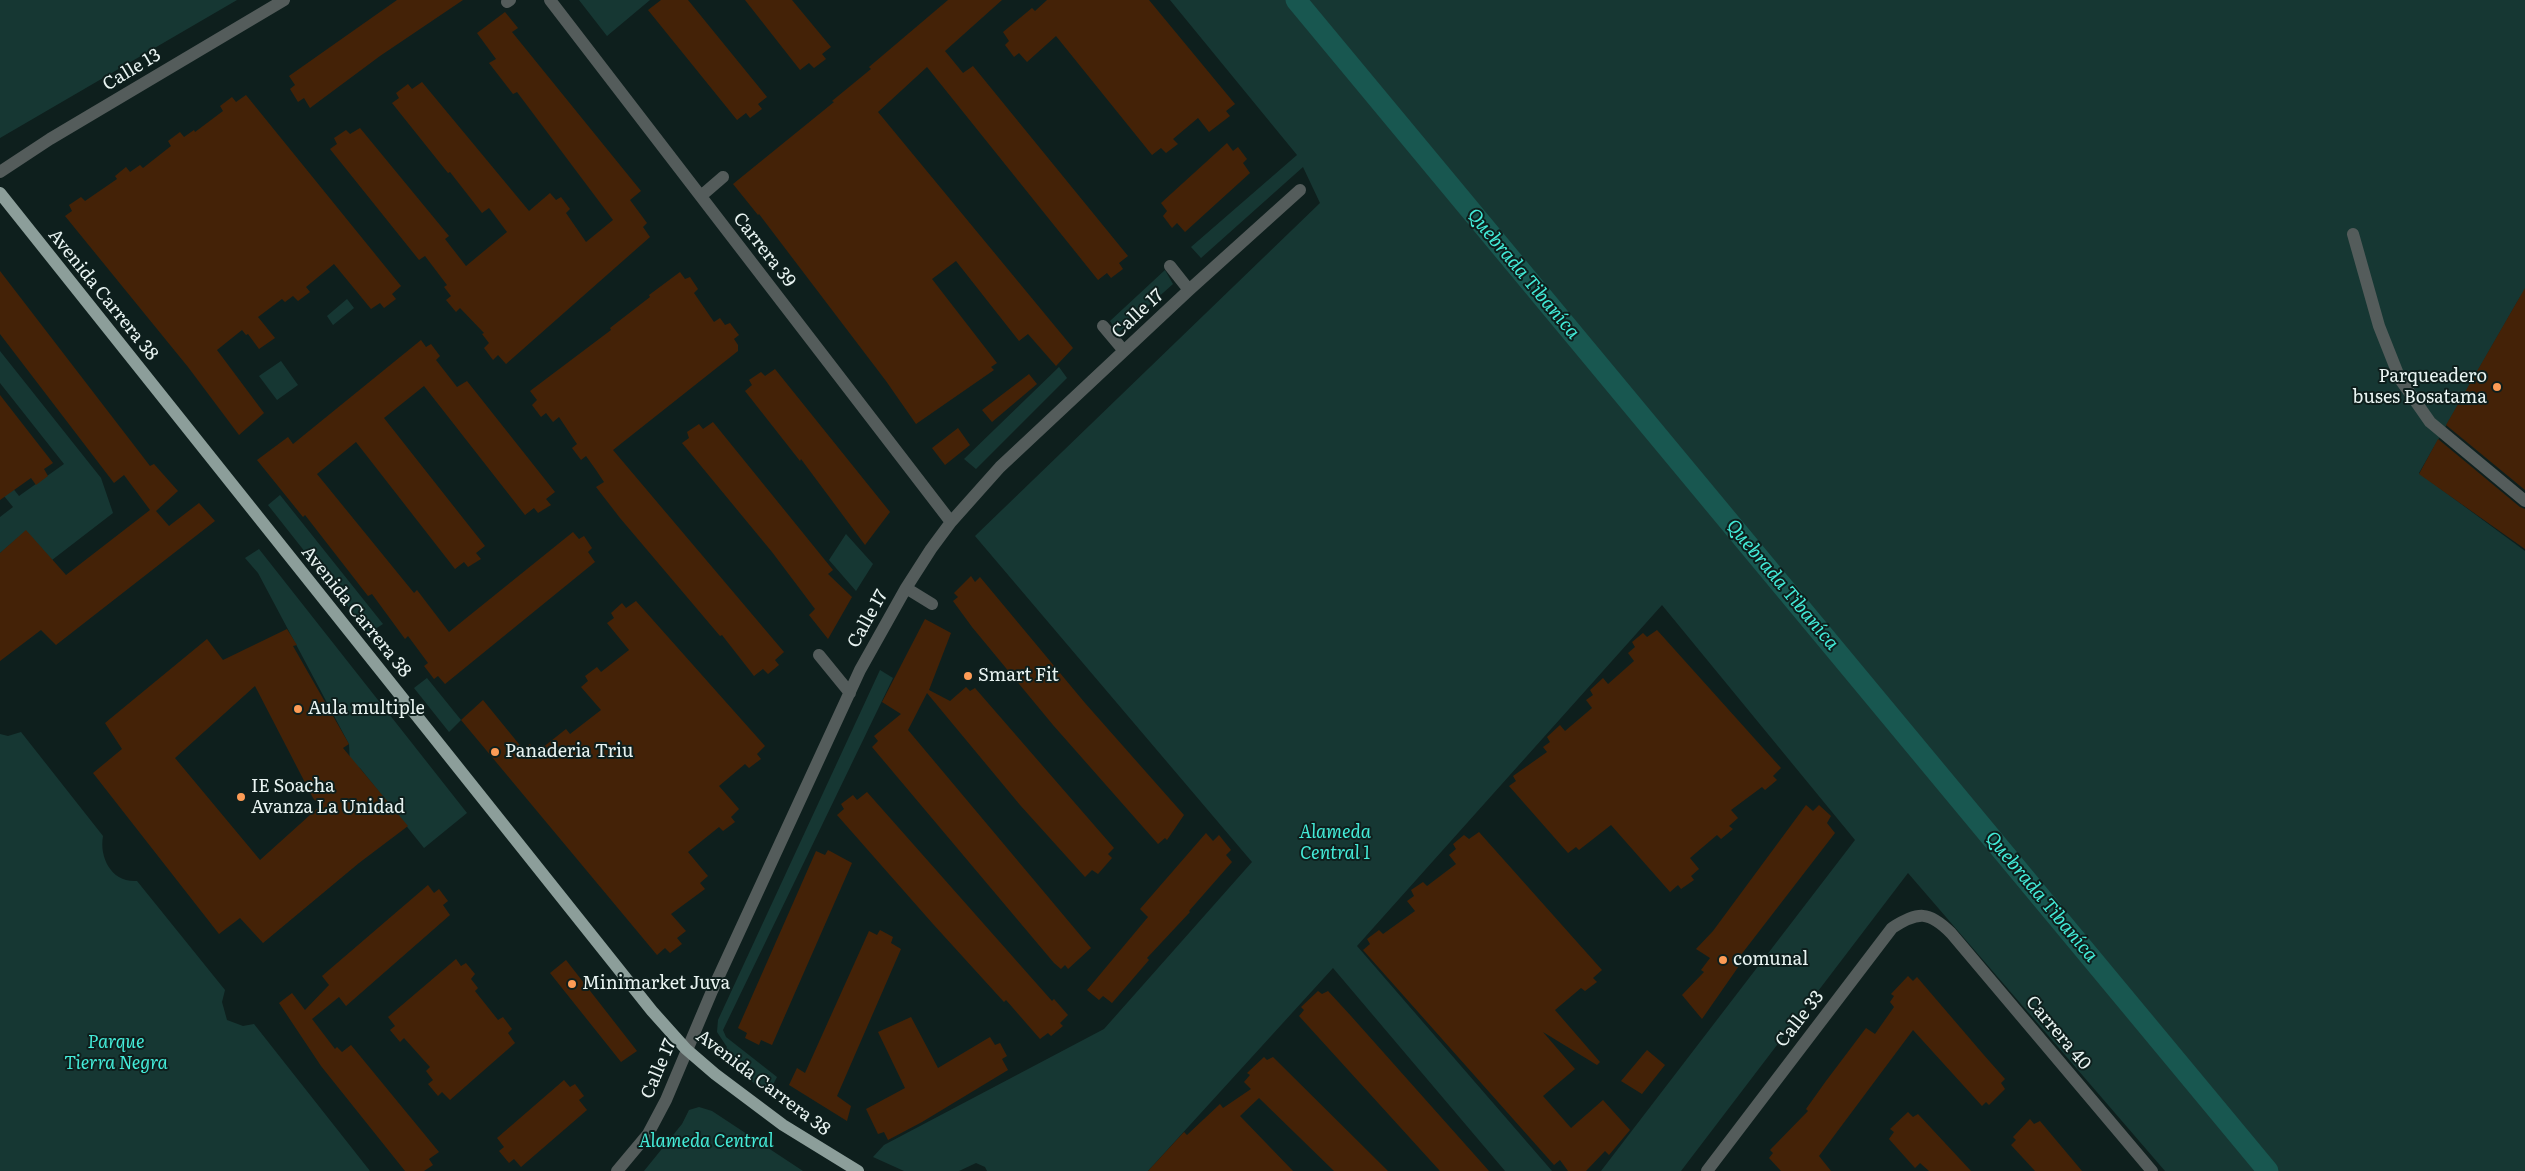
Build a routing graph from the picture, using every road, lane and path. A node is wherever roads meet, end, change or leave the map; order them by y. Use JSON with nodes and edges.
{"nodes":[{"id":1,"x":284,"y":0,"type":"edge"},
{"id":2,"x":550,"y":0,"type":"edge"},
{"id":3,"x":0,"y":172,"type":"edge"},
{"id":4,"x":723,"y":177,"type":"dead end"},
{"id":5,"x":1300,"y":190,"type":"dead end"},
{"id":6,"x":0,"y":193,"type":"edge"},
{"id":7,"x":701,"y":196,"type":"junction"},
{"id":8,"x":2353,"y":234,"type":"dead end"},
{"id":9,"x":1170,"y":266,"type":"dead end"},
{"id":10,"x":1189,"y":290,"type":"junction"},
{"id":11,"x":1103,"y":326,"type":"dead end"},
{"id":12,"x":1124,"y":351,"type":"junction"},
{"id":13,"x":2525,"y":501,"type":"edge"},
{"id":14,"x":951,"y":522,"type":"junction"},
{"id":15,"x":906,"y":588,"type":"junction"},
{"id":16,"x":932,"y":604,"type":"dead end"},
{"id":17,"x":820,"y":655,"type":"dead end"},
{"id":18,"x":850,"y":693,"type":"junction"},
{"id":19,"x":1937,"y":919,"type":"joint"},
{"id":20,"x":686,"y":1049,"type":"junction"},
{"id":21,"x":617,"y":1171,"type":"edge"},
{"id":22,"x":858,"y":1171,"type":"edge"},
{"id":23,"x":1707,"y":1171,"type":"edge"},
{"id":24,"x":2152,"y":1171,"type":"edge"}],
"edges":[{"from":1,"to":3,"type":"street","name":"Calle 13"},
{"from":2,"to":7,"type":"street","name":"Carrera 39"},
{"from":4,"to":7,"type":"street"},
{"from":5,"to":10,"type":"street","name":"Calle 17"},
{"from":6,"to":20,"type":"main road","name":"Avenida Carrera 38"},
{"from":7,"to":14,"type":"street","name":"Carrera 39"},
{"from":8,"to":13,"type":"street"},
{"from":9,"to":10,"type":"street"},
{"from":10,"to":12,"type":"street","name":"Calle 17"},
{"from":11,"to":12,"type":"street"},
{"from":12,"to":14,"type":"street","name":"Calle 17"},
{"from":14,"to":15,"type":"street","name":"Calle 17"},
{"from":15,"to":16,"type":"street"},
{"from":15,"to":18,"type":"street","name":"Calle 17"},
{"from":17,"to":18,"type":"street"},
{"from":18,"to":20,"type":"street","name":"Calle 17"},
{"from":19,"to":23,"type":"street","name":"Calle 33"},
{"from":19,"to":24,"type":"street","name":"Carrera 40"},
{"from":20,"to":21,"type":"street","name":"Calle 17"},
{"from":20,"to":22,"type":"main road","name":"Avenida Carrera 38"}]}
